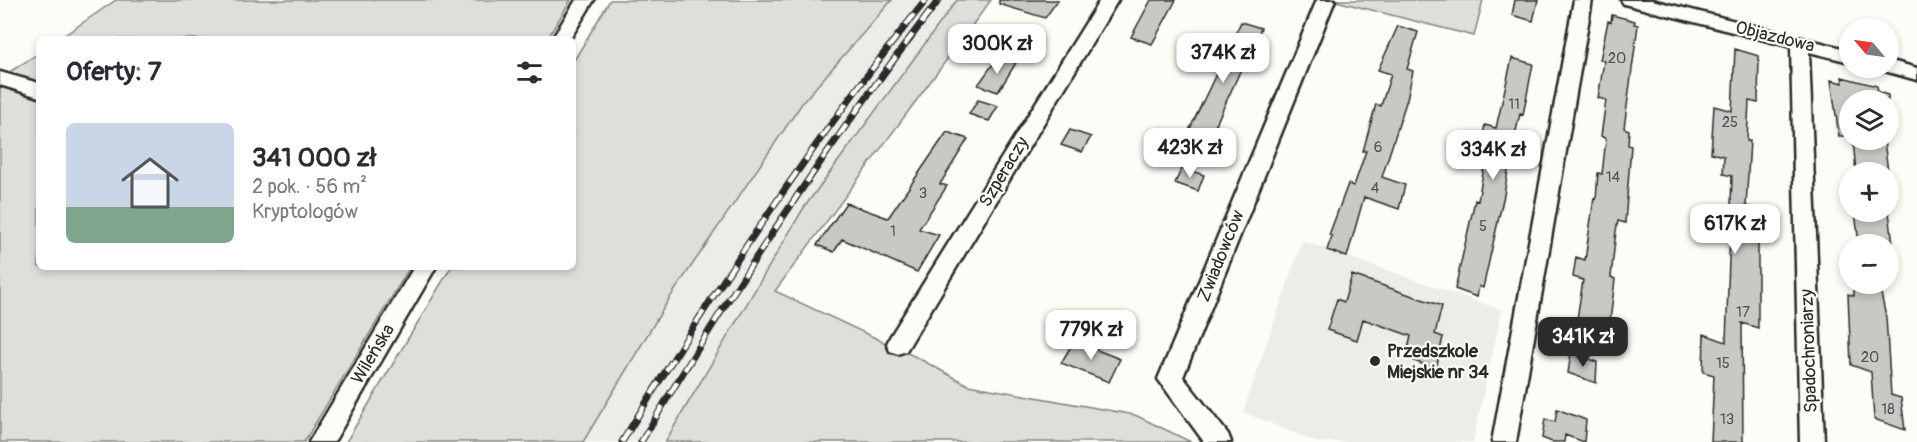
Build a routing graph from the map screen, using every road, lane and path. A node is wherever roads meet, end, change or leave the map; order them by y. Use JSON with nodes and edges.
{"nodes":[{"id":1,"x":585,"y":0,"type":"edge"},
{"id":2,"x":1109,"y":0,"type":"edge"},
{"id":3,"x":1326,"y":0,"type":"edge"},
{"id":4,"x":1583,"y":0,"type":"edge"},
{"id":5,"x":1630,"y":0,"type":"edge"},
{"id":6,"x":563,"y":36,"type":"edge"},
{"id":7,"x":1800,"y":44,"type":"junction"},
{"id":8,"x":1839,"y":53,"type":"edge"},
{"id":9,"x":1899,"y":69,"type":"edge"},
{"id":10,"x":1917,"y":74,"type":"edge"},
{"id":11,"x":0,"y":78,"type":"edge"},
{"id":12,"x":36,"y":89,"type":"edge"},
{"id":13,"x":423,"y":270,"type":"edge"},
{"id":14,"x":898,"y":344,"type":"dead end"},
{"id":15,"x":321,"y":442,"type":"edge"},
{"id":16,"x":1220,"y":442,"type":"edge"},
{"id":17,"x":1504,"y":442,"type":"edge"},
{"id":18,"x":1812,"y":442,"type":"edge"}],
"edges":[{"from":1,"to":6,"type":"street"},
{"from":2,"to":14,"type":"street","name":"Szperaczy"},
{"from":3,"to":16,"type":"street","name":"Zwiadowców"},
{"from":4,"to":17,"type":"street"},
{"from":5,"to":7,"type":"street","name":"Objazdowa"},
{"from":7,"to":8,"type":"street","name":"Objazdowa"},
{"from":7,"to":18,"type":"street","name":"Spadochroniarzy"},
{"from":9,"to":10,"type":"street"},
{"from":11,"to":12,"type":"street"},
{"from":13,"to":15,"type":"street","name":"Wileńska"}]}
